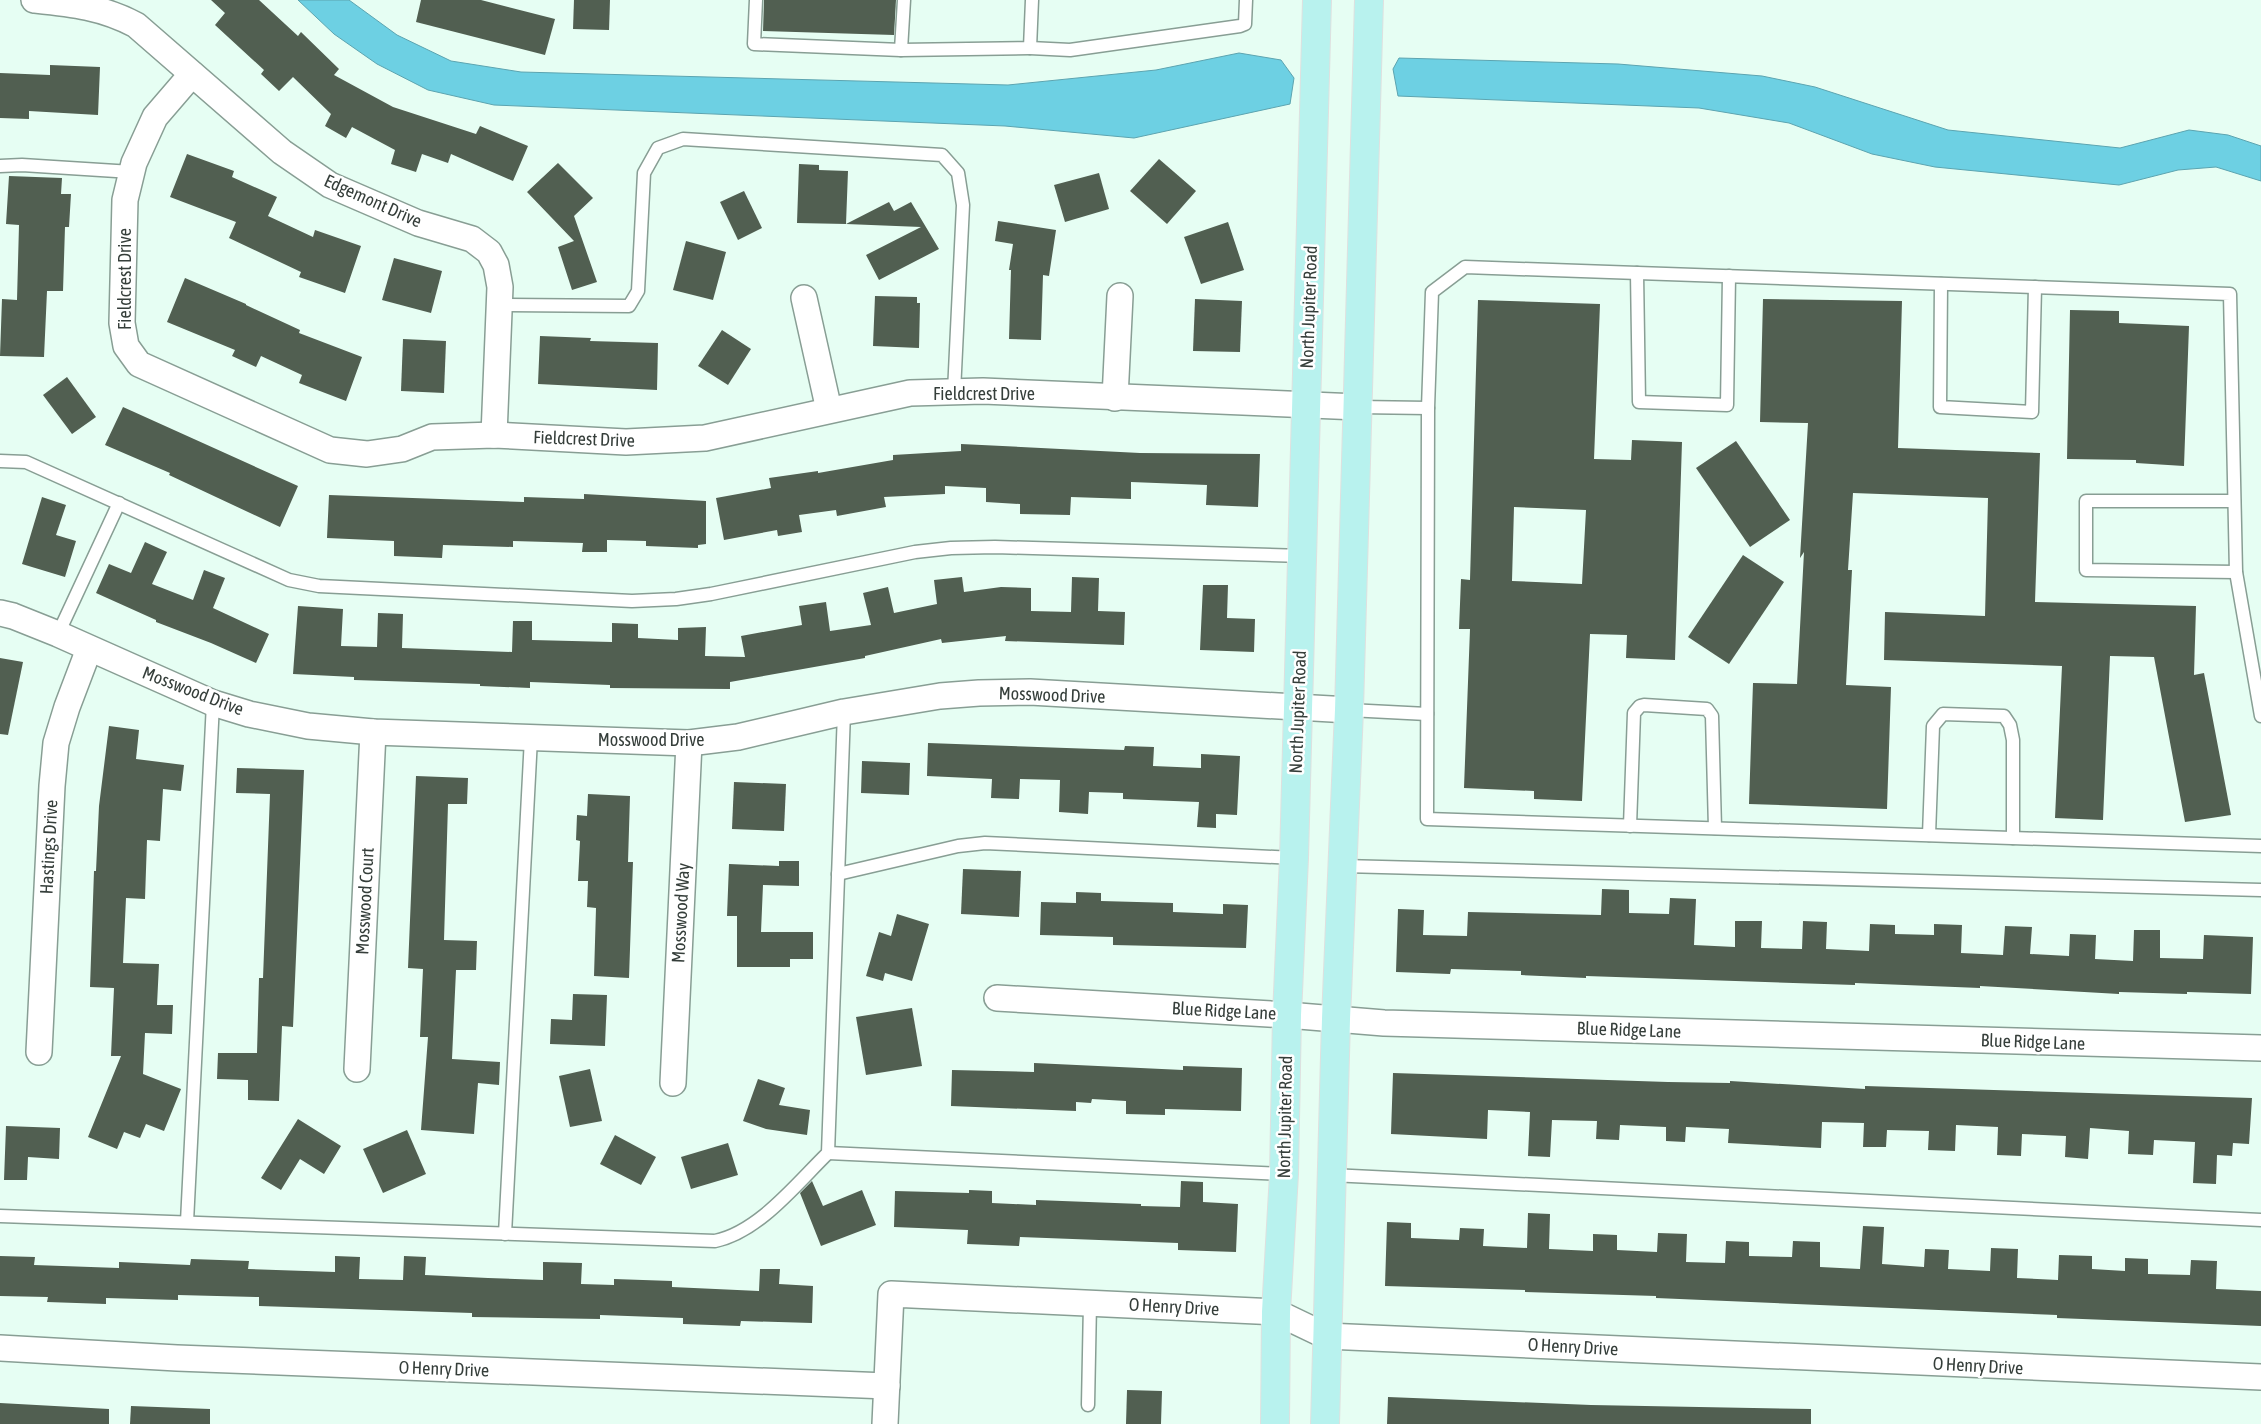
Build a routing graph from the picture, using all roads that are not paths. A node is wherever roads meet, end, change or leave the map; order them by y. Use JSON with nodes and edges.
{"nodes":[{"id":1,"x":34,"y":0,"type":"edge"},
{"id":2,"x":756,"y":0,"type":"edge"},
{"id":3,"x":904,"y":0,"type":"edge"},
{"id":4,"x":1032,"y":0,"type":"edge"},
{"id":5,"x":1246,"y":0,"type":"edge"},
{"id":6,"x":1317,"y":0,"type":"edge"},
{"id":7,"x":1369,"y":0,"type":"edge"},
{"id":8,"x":1030,"y":48,"type":"junction"},
{"id":9,"x":901,"y":50,"type":"junction"},
{"id":10,"x":192,"y":74,"type":"junction"},
{"id":11,"x":0,"y":166,"type":"edge"},
{"id":12,"x":132,"y":172,"type":"junction"},
{"id":13,"x":1637,"y":273,"type":"junction"},
{"id":14,"x":1729,"y":276,"type":"junction"},
{"id":15,"x":1942,"y":284,"type":"junction"},
{"id":16,"x":2035,"y":288,"type":"junction"},
{"id":17,"x":1120,"y":296,"type":"dead end"},
{"id":18,"x":804,"y":298,"type":"dead end"},
{"id":19,"x":499,"y":305,"type":"junction"},
{"id":20,"x":954,"y":392,"type":"junction"},
{"id":21,"x":1115,"y":398,"type":"junction"},
{"id":22,"x":1305,"y":406,"type":"junction"},
{"id":23,"x":1358,"y":407,"type":"junction"},
{"id":24,"x":1428,"y":408,"type":"junction"},
{"id":25,"x":829,"y":410,"type":"junction"},
{"id":26,"x":494,"y":435,"type":"junction"},
{"id":27,"x":0,"y":461,"type":"edge"},
{"id":28,"x":2234,"y":501,"type":"junction"},
{"id":29,"x":119,"y":503,"type":"junction"},
{"id":30,"x":1303,"y":556,"type":"junction"},
{"id":31,"x":2236,"y":572,"type":"junction"},
{"id":32,"x":0,"y":613,"type":"edge"},
{"id":33,"x":58,"y":634,"type":"junction"},
{"id":34,"x":89,"y":649,"type":"junction"},
{"id":35,"x":213,"y":703,"type":"junction"},
{"id":36,"x":1298,"y":708,"type":"junction"},
{"id":37,"x":1349,"y":710,"type":"junction"},
{"id":38,"x":844,"y":712,"type":"junction"},
{"id":39,"x":1427,"y":714,"type":"junction"},
{"id":40,"x":2261,"y":716,"type":"edge"},
{"id":41,"x":373,"y":732,"type":"junction"},
{"id":42,"x":530,"y":738,"type":"junction"},
{"id":43,"x":689,"y":743,"type":"junction"},
{"id":44,"x":1630,"y":826,"type":"junction"},
{"id":45,"x":1715,"y":828,"type":"junction"},
{"id":46,"x":1929,"y":835,"type":"junction"},
{"id":47,"x":2012,"y":838,"type":"junction"},
{"id":48,"x":2261,"y":846,"type":"edge"},
{"id":49,"x":1294,"y":858,"type":"junction"},
{"id":50,"x":1343,"y":866,"type":"junction"},
{"id":51,"x":838,"y":874,"type":"junction"},
{"id":52,"x":2261,"y":890,"type":"edge"},
{"id":53,"x":997,"y":998,"type":"dead end"},
{"id":54,"x":1287,"y":1014,"type":"junction"},
{"id":55,"x":1336,"y":1019,"type":"junction"},
{"id":56,"x":2261,"y":1048,"type":"edge"},
{"id":57,"x":39,"y":1052,"type":"dead end"},
{"id":58,"x":357,"y":1069,"type":"dead end"},
{"id":59,"x":674,"y":1083,"type":"dead end"},
{"id":60,"x":828,"y":1153,"type":"junction"},
{"id":61,"x":1284,"y":1174,"type":"junction"},
{"id":62,"x":1332,"y":1175,"type":"junction"},
{"id":63,"x":0,"y":1216,"type":"edge"},
{"id":64,"x":2261,"y":1220,"type":"edge"},
{"id":65,"x":187,"y":1222,"type":"junction"},
{"id":66,"x":504,"y":1234,"type":"junction"},
{"id":67,"x":1090,"y":1303,"type":"junction"},
{"id":68,"x":1276,"y":1312,"type":"junction"},
{"id":69,"x":1326,"y":1336,"type":"junction"},
{"id":70,"x":0,"y":1348,"type":"edge"},
{"id":71,"x":2261,"y":1377,"type":"edge"},
{"id":72,"x":887,"y":1386,"type":"junction"},
{"id":73,"x":1088,"y":1405,"type":"dead end"},
{"id":74,"x":885,"y":1424,"type":"edge"},
{"id":75,"x":1275,"y":1424,"type":"edge"},
{"id":76,"x":1325,"y":1424,"type":"edge"}],
"edges":[{"from":1,"to":10,"type":"street","name":"Edgemont Drive"},
{"from":2,"to":9,"type":"lane"},
{"from":3,"to":9,"type":"lane"},
{"from":4,"to":8,"type":"lane"},
{"from":5,"to":8,"type":"lane"},
{"from":6,"to":22,"type":"main road","name":"North Jupiter Road"},
{"from":7,"to":23,"type":"main road"},
{"from":8,"to":9,"type":"lane"},
{"from":10,"to":12,"type":"street","name":"Fieldcrest Drive"},
{"from":10,"to":19,"type":"street","name":"Edgemont Drive"},
{"from":11,"to":12,"type":"lane"},
{"from":12,"to":26,"type":"street","name":"Fieldcrest Drive"},
{"from":13,"to":14,"type":"lane"},
{"from":13,"to":14,"type":"lane"},
{"from":13,"to":24,"type":"lane"},
{"from":14,"to":15,"type":"lane"},
{"from":15,"to":16,"type":"lane"},
{"from":15,"to":16,"type":"lane"},
{"from":16,"to":28,"type":"lane"},
{"from":17,"to":21,"type":"street"},
{"from":18,"to":25,"type":"street"},
{"from":19,"to":20,"type":"lane"},
{"from":19,"to":26,"type":"street","name":"Edgemont Drive"},
{"from":20,"to":21,"type":"street","name":"Fieldcrest Drive"},
{"from":20,"to":25,"type":"street","name":"Fieldcrest Drive"},
{"from":21,"to":22,"type":"street","name":"Fieldcrest Drive"},
{"from":22,"to":23,"type":"street","name":"Fieldcrest Drive"},
{"from":22,"to":30,"type":"main road","name":"North Jupiter Road"},
{"from":23,"to":24,"type":"lane"},
{"from":23,"to":37,"type":"main road"},
{"from":24,"to":39,"type":"lane"},
{"from":25,"to":26,"type":"street","name":"Fieldcrest Drive"},
{"from":27,"to":29,"type":"lane"},
{"from":28,"to":31,"type":"lane"},
{"from":28,"to":31,"type":"lane"},
{"from":29,"to":30,"type":"lane"},
{"from":29,"to":33,"type":"lane"},
{"from":30,"to":36,"type":"main road","name":"North Jupiter Road"},
{"from":31,"to":40,"type":"lane"},
{"from":32,"to":33,"type":"street","name":"Mosswood Drive"},
{"from":33,"to":34,"type":"street","name":"Mosswood Drive"},
{"from":34,"to":35,"type":"street","name":"Mosswood Drive"},
{"from":34,"to":57,"type":"street","name":"Hastings Drive"},
{"from":35,"to":41,"type":"street","name":"Mosswood Drive"},
{"from":35,"to":65,"type":"lane"},
{"from":36,"to":37,"type":"street","name":"Mosswood Drive"},
{"from":36,"to":38,"type":"street","name":"Mosswood Drive"},
{"from":36,"to":49,"type":"main road","name":"North Jupiter Road"},
{"from":37,"to":39,"type":"lane"},
{"from":37,"to":50,"type":"main road"},
{"from":38,"to":43,"type":"street","name":"Mosswood Drive"},
{"from":38,"to":51,"type":"lane"},
{"from":39,"to":44,"type":"lane"},
{"from":41,"to":42,"type":"street","name":"Mosswood Drive"},
{"from":41,"to":58,"type":"street","name":"Mosswood Court"},
{"from":42,"to":43,"type":"street","name":"Mosswood Drive"},
{"from":42,"to":66,"type":"lane"},
{"from":43,"to":59,"type":"street","name":"Mosswood Way"},
{"from":44,"to":45,"type":"lane"},
{"from":44,"to":45,"type":"lane"},
{"from":45,"to":46,"type":"lane"},
{"from":46,"to":47,"type":"lane"},
{"from":46,"to":47,"type":"lane"},
{"from":47,"to":48,"type":"lane"},
{"from":49,"to":51,"type":"lane"},
{"from":49,"to":54,"type":"main road","name":"North Jupiter Road"},
{"from":50,"to":52,"type":"lane"},
{"from":50,"to":55,"type":"main road"},
{"from":51,"to":60,"type":"lane"},
{"from":53,"to":54,"type":"street","name":"Blue Ridge Lane"},
{"from":54,"to":55,"type":"street","name":"Blue Ridge Lane"},
{"from":54,"to":61,"type":"main road","name":"North Jupiter Road"},
{"from":55,"to":56,"type":"street","name":"Blue Ridge Lane"},
{"from":55,"to":62,"type":"main road"},
{"from":60,"to":61,"type":"lane"},
{"from":60,"to":66,"type":"lane"},
{"from":61,"to":68,"type":"main road","name":"North Jupiter Road"},
{"from":62,"to":64,"type":"lane"},
{"from":62,"to":69,"type":"main road"},
{"from":63,"to":65,"type":"lane"},
{"from":65,"to":66,"type":"lane"},
{"from":67,"to":68,"type":"street","name":"O Henry Drive"},
{"from":67,"to":72,"type":"street","name":"O Henry Drive"},
{"from":67,"to":73,"type":"lane"},
{"from":68,"to":69,"type":"street","name":"O Henry Drive"},
{"from":68,"to":75,"type":"main road","name":"North Jupiter Road"},
{"from":69,"to":71,"type":"street","name":"O Henry Drive"},
{"from":69,"to":76,"type":"main road"},
{"from":70,"to":72,"type":"street","name":"O Henry Drive"},
{"from":72,"to":74,"type":"street"}]}
